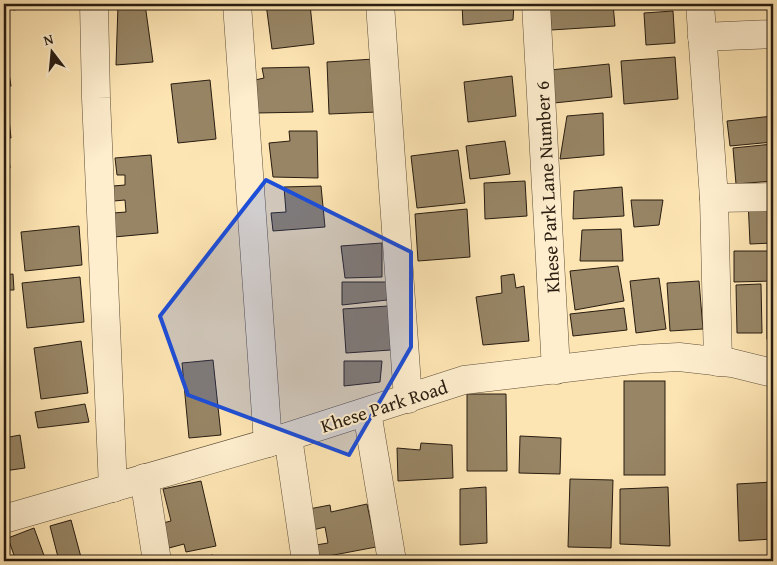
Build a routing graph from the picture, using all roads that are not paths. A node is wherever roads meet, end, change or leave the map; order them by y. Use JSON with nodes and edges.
{"nodes":[{"id":1,"x":94,"y":4,"type":"edge"},
{"id":2,"x":237,"y":4,"type":"edge"},
{"id":3,"x":380,"y":4,"type":"edge"},
{"id":4,"x":536,"y":4,"type":"edge"},
{"id":5,"x":700,"y":4,"type":"edge"},
{"id":6,"x":773,"y":34,"type":"edge"},
{"id":7,"x":702,"y":37,"type":"junction"},
{"id":8,"x":773,"y":197,"type":"edge"},
{"id":9,"x":714,"y":198,"type":"junction"},
{"id":10,"x":718,"y":362,"type":"junction"},
{"id":11,"x":556,"y":370,"type":"junction"},
{"id":12,"x":773,"y":373,"type":"edge"},
{"id":13,"x":408,"y":399,"type":"junction"},
{"id":14,"x":368,"y":412,"type":"junction"},
{"id":15,"x":278,"y":440,"type":"junction"},
{"id":16,"x":144,"y":478,"type":"junction"},
{"id":17,"x":112,"y":488,"type":"junction"},
{"id":18,"x":4,"y":519,"type":"edge"},
{"id":19,"x":157,"y":561,"type":"edge"},
{"id":20,"x":306,"y":561,"type":"edge"},
{"id":21,"x":392,"y":561,"type":"edge"}],
"edges":[{"from":1,"to":17,"type":"street"},
{"from":2,"to":15,"type":"street"},
{"from":3,"to":13,"type":"street"},
{"from":4,"to":11,"type":"street","name":"Khese Park Lane Number 6"},
{"from":5,"to":7,"type":"street"},
{"from":6,"to":7,"type":"street"},
{"from":7,"to":9,"type":"street"},
{"from":8,"to":9,"type":"street"},
{"from":9,"to":10,"type":"street"},
{"from":10,"to":11,"type":"street","name":"Khese Park Road"},
{"from":10,"to":12,"type":"street","name":"Khese Park Road"},
{"from":11,"to":13,"type":"street","name":"Khese Park Road"},
{"from":13,"to":14,"type":"street","name":"Khese Park Road"},
{"from":14,"to":15,"type":"street","name":"Khese Park Road"},
{"from":14,"to":21,"type":"street"},
{"from":15,"to":16,"type":"street","name":"Khese Park Road"},
{"from":15,"to":20,"type":"street"},
{"from":16,"to":17,"type":"street","name":"Khese Park Road"},
{"from":16,"to":19,"type":"street"},
{"from":17,"to":18,"type":"street","name":"Khese Park Road"}]}
